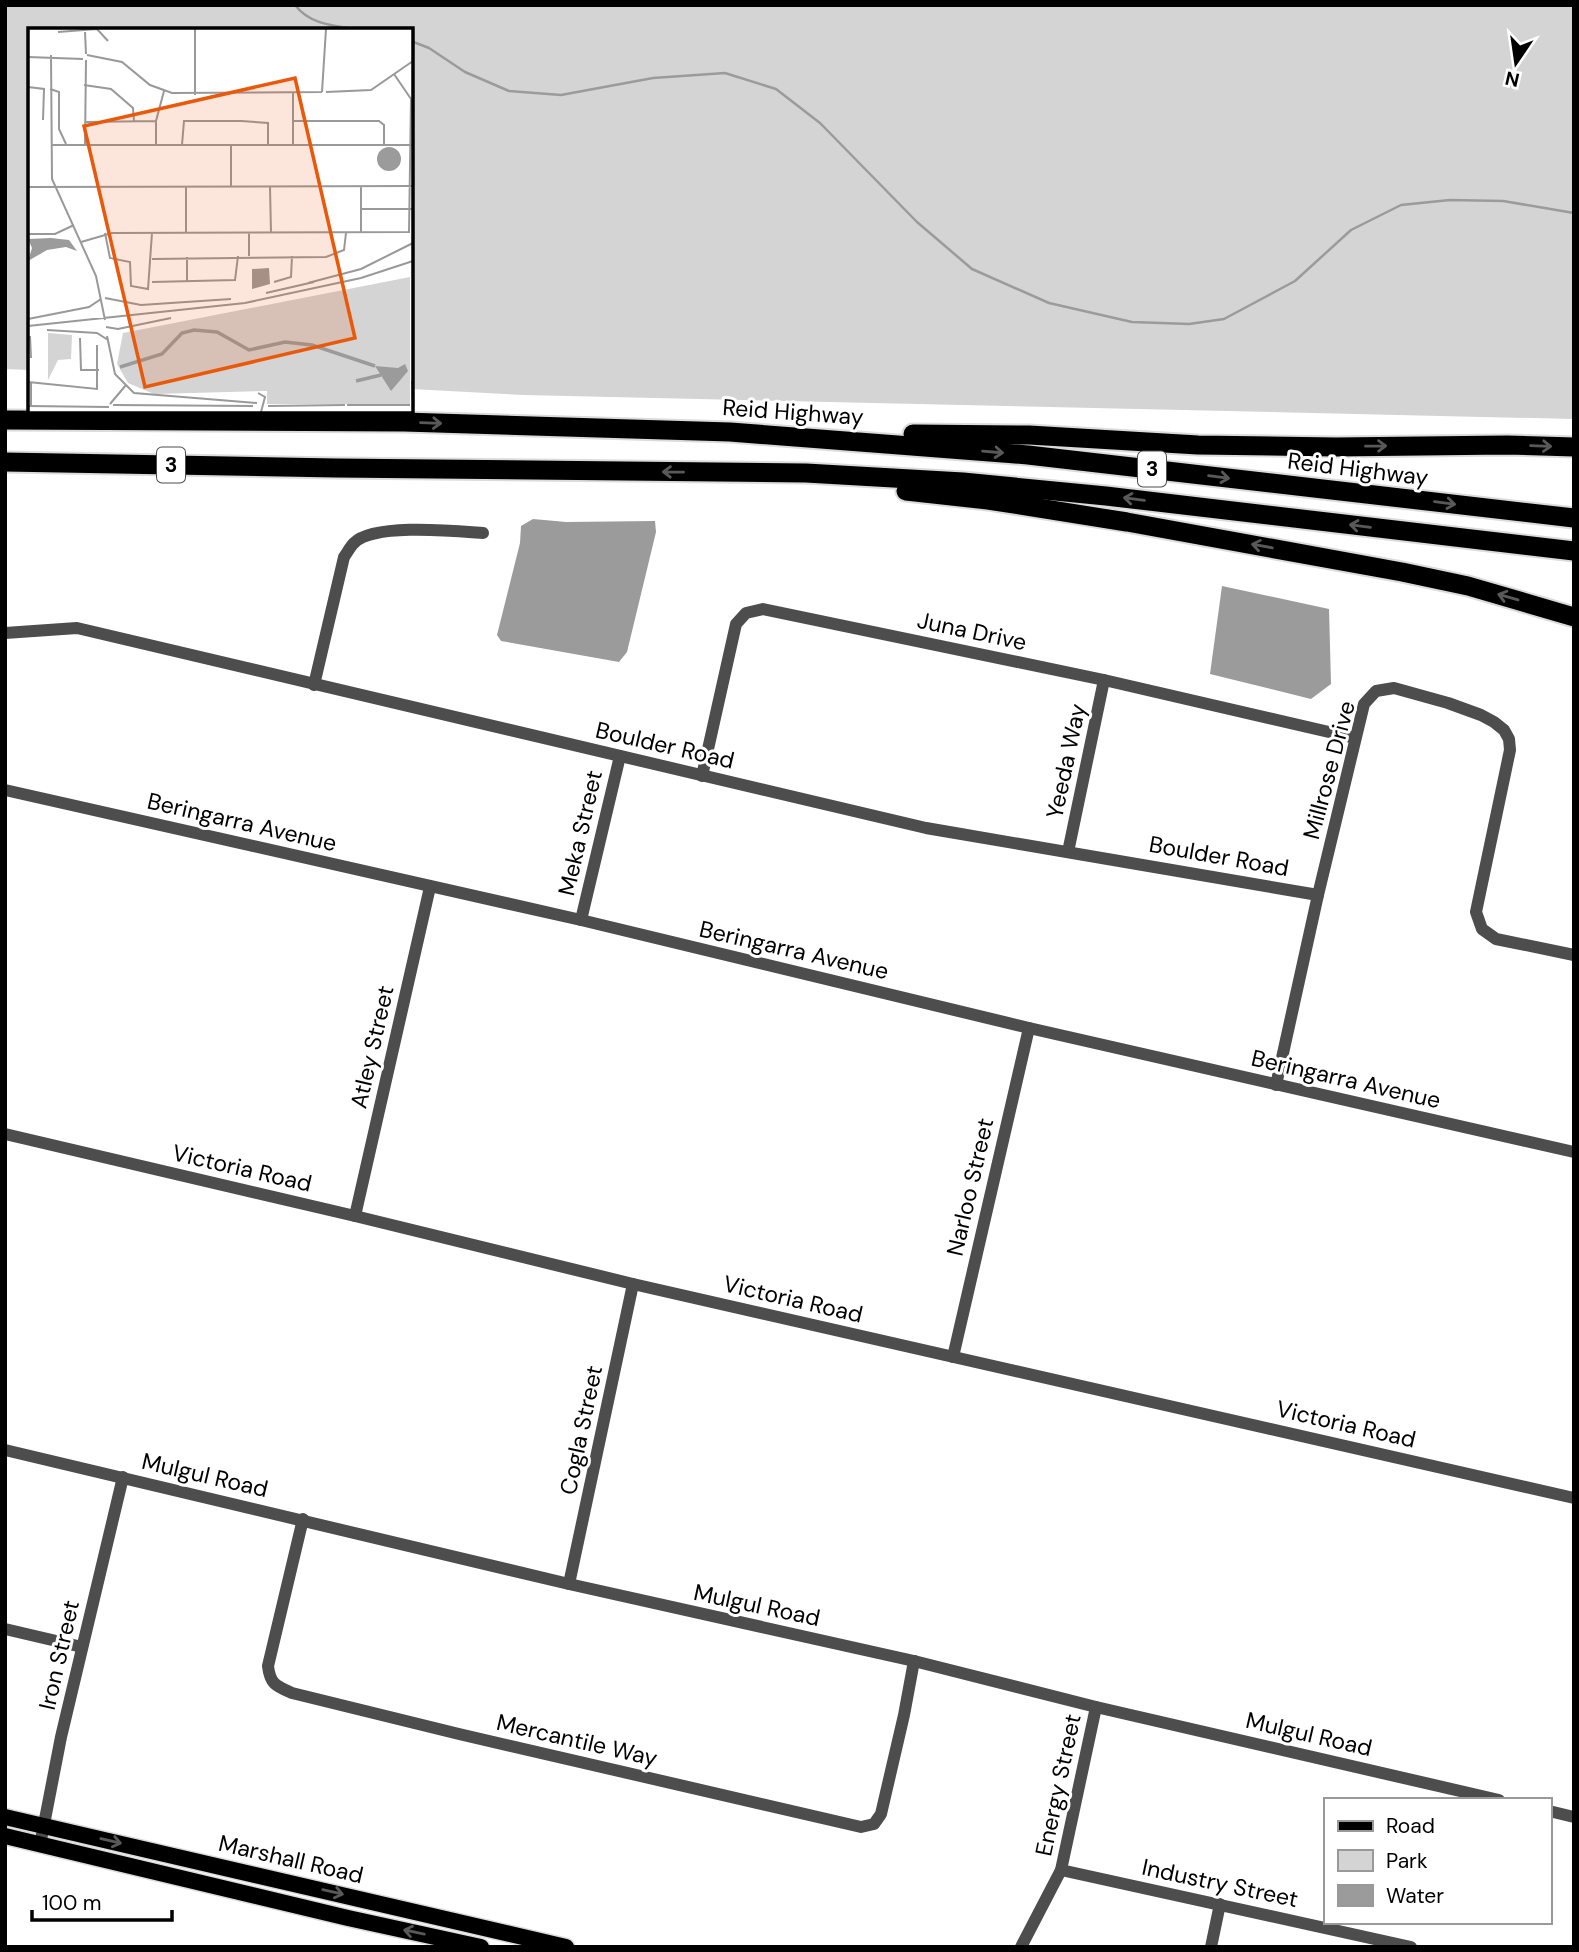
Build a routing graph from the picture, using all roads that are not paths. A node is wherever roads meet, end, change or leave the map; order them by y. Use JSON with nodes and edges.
{"nodes":[{"id":1,"x":10,"y":420,"type":"edge"},
{"id":2,"x":730,"y":432,"type":"junction"},
{"id":3,"x":1574,"y":447,"type":"edge"},
{"id":4,"x":5,"y":462,"type":"edge"},
{"id":5,"x":336,"y":468,"type":"junction"},
{"id":6,"x":5,"y":471,"type":"edge"},
{"id":7,"x":741,"y":473,"type":"junction"},
{"id":8,"x":1574,"y":519,"type":"edge"},
{"id":9,"x":483,"y":533,"type":"dead end"},
{"id":10,"x":1574,"y":551,"type":"edge"},
{"id":11,"x":1574,"y":617,"type":"edge"},
{"id":12,"x":5,"y":633,"type":"edge"},
{"id":13,"x":1104,"y":680,"type":"junction"},
{"id":14,"x":314,"y":685,"type":"junction"},
{"id":15,"x":1355,"y":737,"type":"junction"},
{"id":16,"x":620,"y":756,"type":"junction"},
{"id":17,"x":702,"y":776,"type":"junction"},
{"id":18,"x":5,"y":790,"type":"edge"},
{"id":19,"x":1068,"y":852,"type":"junction"},
{"id":20,"x":430,"y":887,"type":"junction"},
{"id":21,"x":1318,"y":895,"type":"junction"},
{"id":22,"x":580,"y":920,"type":"junction"},
{"id":23,"x":1574,"y":955,"type":"edge"},
{"id":24,"x":1029,"y":1028,"type":"junction"},
{"id":25,"x":1276,"y":1085,"type":"junction"},
{"id":26,"x":5,"y":1134,"type":"edge"},
{"id":27,"x":1574,"y":1152,"type":"edge"},
{"id":28,"x":355,"y":1216,"type":"junction"},
{"id":29,"x":633,"y":1284,"type":"junction"},
{"id":30,"x":953,"y":1357,"type":"junction"},
{"id":31,"x":5,"y":1450,"type":"edge"},
{"id":32,"x":123,"y":1477,"type":"junction"},
{"id":33,"x":1574,"y":1497,"type":"edge"},
{"id":34,"x":303,"y":1519,"type":"junction"},
{"id":35,"x":569,"y":1584,"type":"junction"},
{"id":36,"x":5,"y":1629,"type":"edge"},
{"id":37,"x":82,"y":1647,"type":"junction"},
{"id":38,"x":914,"y":1661,"type":"junction"},
{"id":39,"x":1096,"y":1707,"type":"junction"},
{"id":40,"x":1490,"y":1798,"type":"edge"},
{"id":41,"x":1551,"y":1811,"type":"edge"},
{"id":42,"x":5,"y":1817,"type":"edge"},
{"id":43,"x":1574,"y":1817,"type":"edge"},
{"id":44,"x":45,"y":1826,"type":"junction"},
{"id":45,"x":5,"y":1836,"type":"edge"},
{"id":46,"x":40,"y":1844,"type":"junction"},
{"id":47,"x":1061,"y":1870,"type":"junction"},
{"id":48,"x":1220,"y":1904,"type":"junction"},
{"id":49,"x":481,"y":1947,"type":"edge"},
{"id":50,"x":566,"y":1947,"type":"edge"},
{"id":51,"x":1021,"y":1947,"type":"edge"},
{"id":52,"x":1211,"y":1947,"type":"edge"},
{"id":53,"x":1411,"y":1947,"type":"edge"}],
"edges":[{"from":1,"to":2,"type":"highway","name":"Reid Highway","number":"3","one_way":true},
{"from":2,"to":3,"type":"highway","one_way":true},
{"from":2,"to":8,"type":"highway","name":"Reid Highway","number":"3","one_way":true},
{"from":4,"to":5,"type":"highway","number":"3"},
{"from":5,"to":6,"type":"highway"},
{"from":7,"to":5,"type":"highway","number":"3","one_way":true},
{"from":10,"to":7,"type":"highway","number":"3","one_way":true},
{"from":11,"to":7,"type":"highway","one_way":true},
{"from":9,"to":14,"type":"street"},
{"from":12,"to":14,"type":"street","name":"Boulder Road"},
{"from":13,"to":15,"type":"street","name":"Juna Drive"},
{"from":13,"to":17,"type":"street","name":"Juna Drive"},
{"from":13,"to":19,"type":"street","name":"Yeeda Way"},
{"from":14,"to":16,"type":"street","name":"Boulder Road"},
{"from":15,"to":21,"type":"street","name":"Millrose Drive"},
{"from":15,"to":23,"type":"street","name":"Millrose Drive"},
{"from":16,"to":17,"type":"street","name":"Boulder Road"},
{"from":16,"to":22,"type":"street","name":"Meka Street"},
{"from":17,"to":19,"type":"street","name":"Boulder Road"},
{"from":18,"to":20,"type":"street","name":"Beringarra Avenue"},
{"from":19,"to":21,"type":"street","name":"Boulder Road"},
{"from":20,"to":22,"type":"street","name":"Beringarra Avenue"},
{"from":20,"to":28,"type":"street","name":"Atley Street"},
{"from":21,"to":25,"type":"street","name":"Millrose Drive"},
{"from":22,"to":24,"type":"street","name":"Beringarra Avenue"},
{"from":24,"to":25,"type":"street","name":"Beringarra Avenue"},
{"from":24,"to":30,"type":"street","name":"Narloo Street"},
{"from":25,"to":27,"type":"street","name":"Beringarra Avenue"},
{"from":26,"to":28,"type":"street","name":"Victoria Road"},
{"from":28,"to":29,"type":"street","name":"Victoria Road"},
{"from":29,"to":30,"type":"street","name":"Victoria Road"},
{"from":29,"to":35,"type":"street","name":"Cogla Street"},
{"from":30,"to":33,"type":"street","name":"Victoria Road"},
{"from":31,"to":32,"type":"street","name":"Mulgul Road"},
{"from":32,"to":34,"type":"street","name":"Mulgul Road"},
{"from":32,"to":37,"type":"street","name":"Iron Street"},
{"from":34,"to":35,"type":"street","name":"Mulgul Road"},
{"from":34,"to":38,"type":"street","name":"Mercantile Way"},
{"from":35,"to":38,"type":"street","name":"Mulgul Road"},
{"from":36,"to":37,"type":"street"},
{"from":37,"to":44,"type":"street","name":"Iron Street"},
{"from":38,"to":39,"type":"street","name":"Mulgul Road"},
{"from":39,"to":40,"type":"street","name":"Mulgul Road"},
{"from":39,"to":47,"type":"street","name":"Energy Street"},
{"from":41,"to":43,"type":"street"},
{"from":42,"to":44,"type":"main road","name":"Marshall Road"},
{"from":44,"to":46,"type":"street","name":"Iron Street"},
{"from":44,"to":50,"type":"main road","name":"Marshall Road","one_way":true},
{"from":45,"to":46,"type":"main road","name":"Marshall Road"},
{"from":49,"to":46,"type":"main road","name":"Marshall Road","one_way":true},
{"from":47,"to":48,"type":"street","name":"Industry Street"},
{"from":47,"to":51,"type":"street","name":"Energy Street"},
{"from":48,"to":52,"type":"street"},
{"from":48,"to":53,"type":"street","name":"Industry Street"}]}
